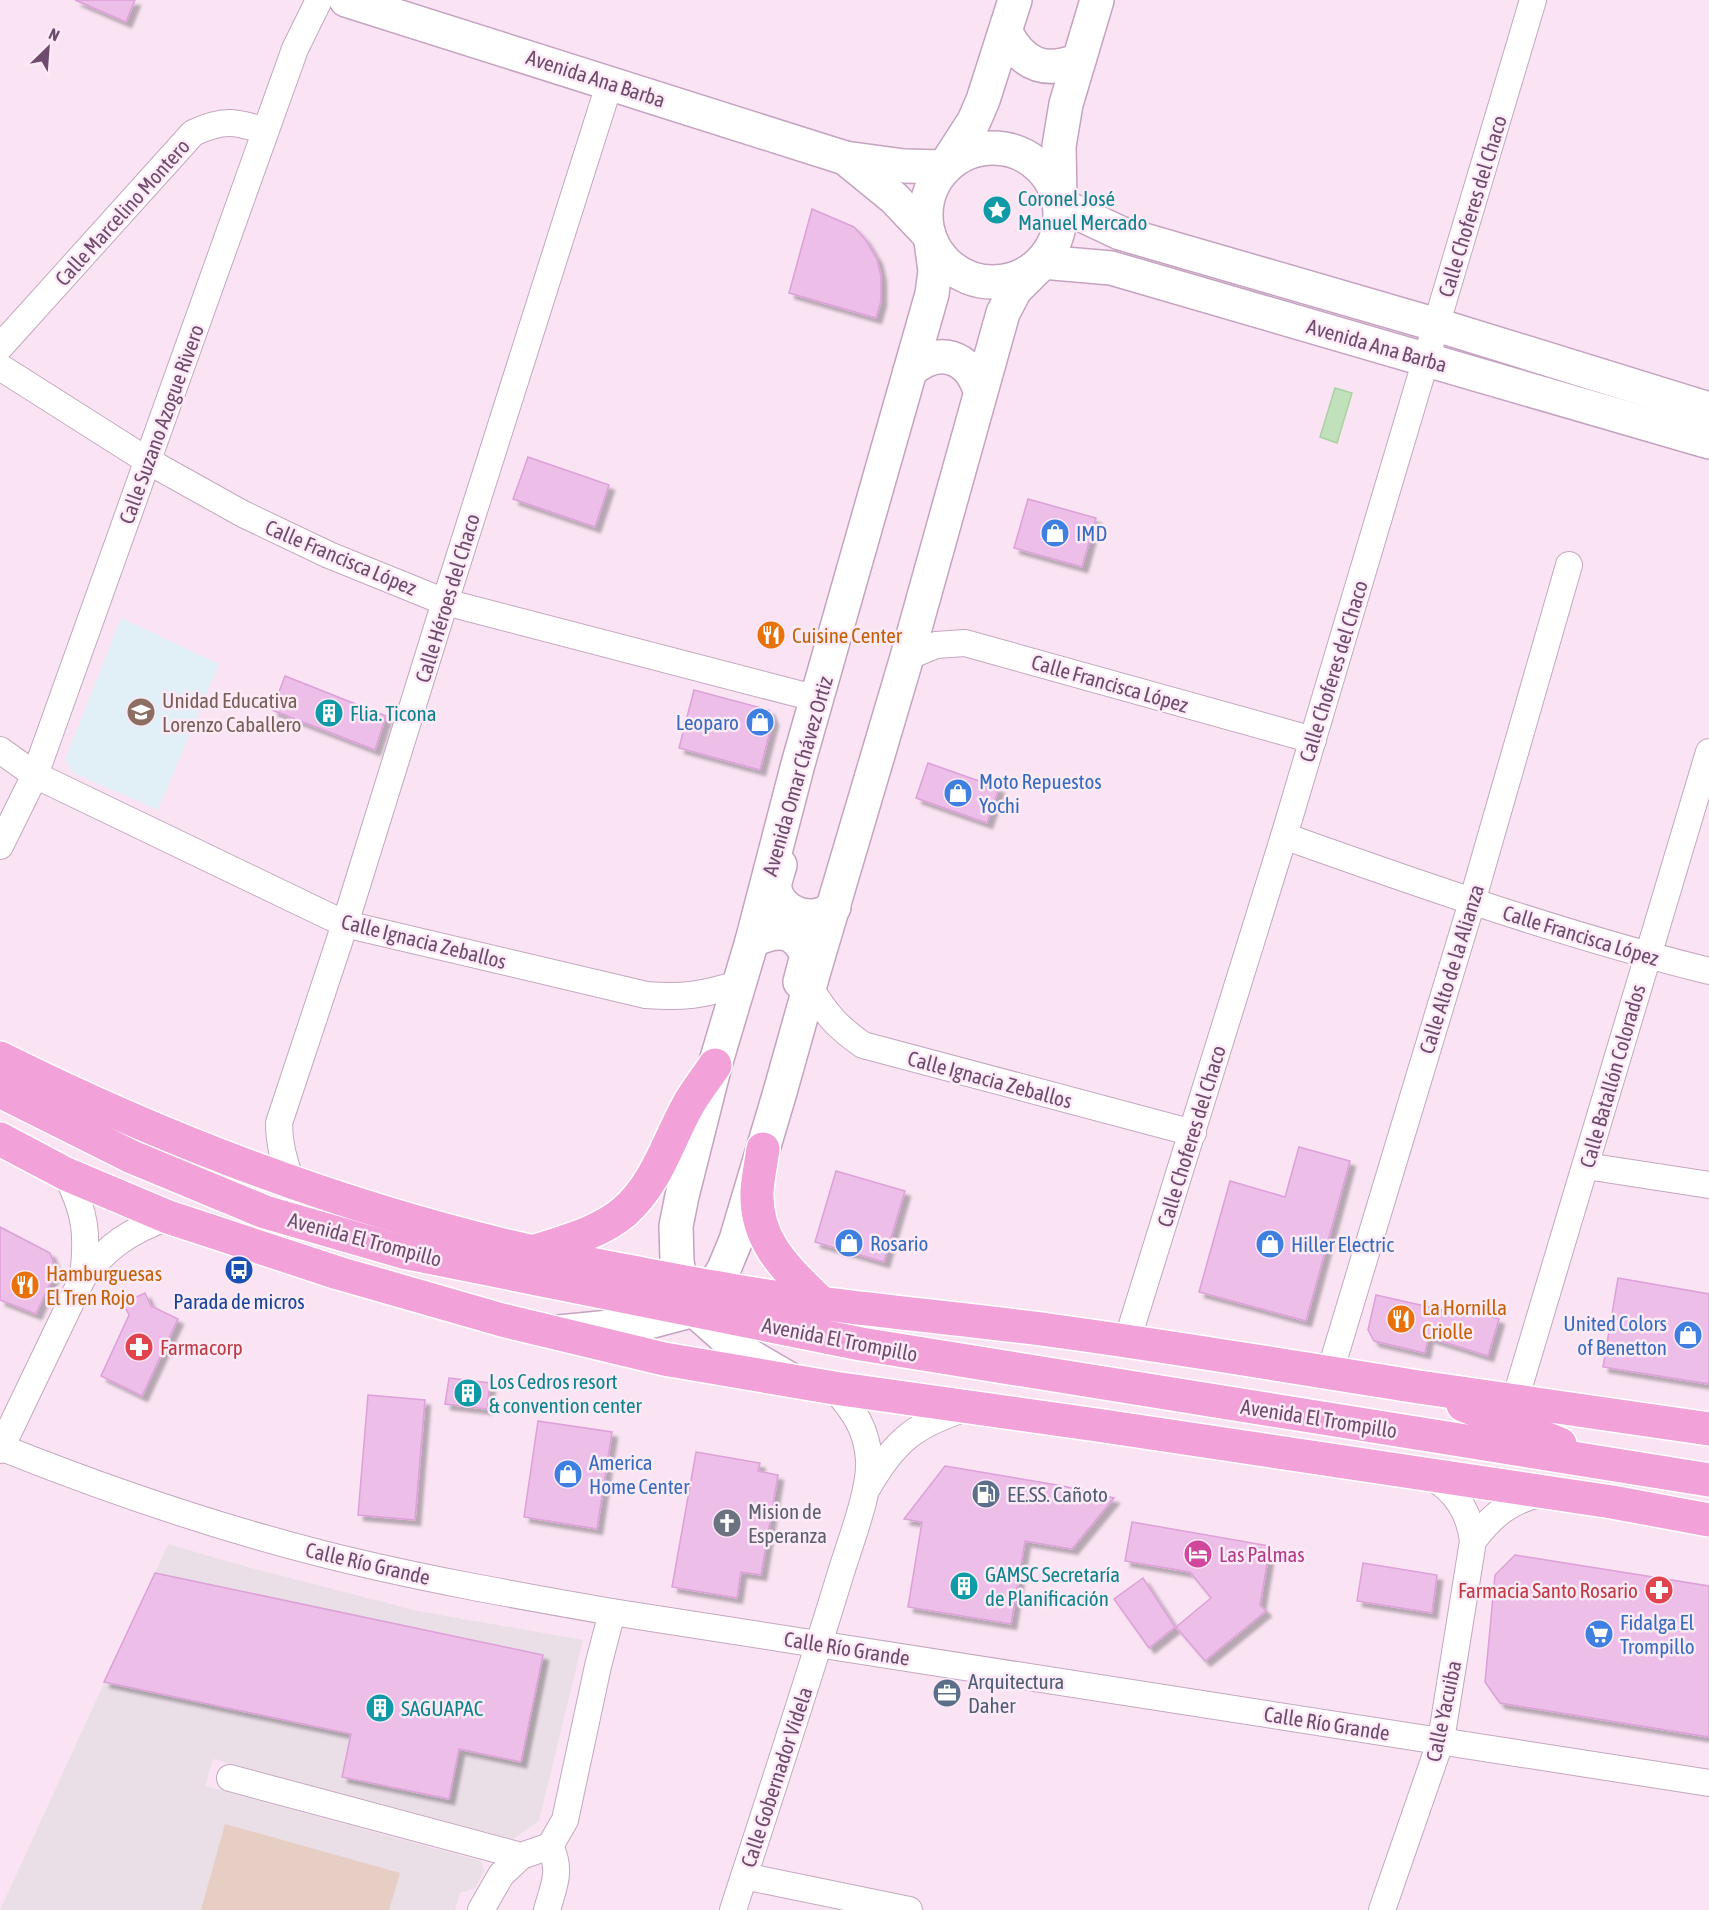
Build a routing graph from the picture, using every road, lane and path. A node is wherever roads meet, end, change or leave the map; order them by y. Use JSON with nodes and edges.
{"nodes":[{"id":1,"x":319,"y":0,"type":"edge"},
{"id":2,"x":346,"y":0,"type":"edge"},
{"id":3,"x":1015,"y":0,"type":"edge"},
{"id":4,"x":1097,"y":0,"type":"edge"},
{"id":5,"x":1533,"y":0,"type":"edge"},
{"id":6,"x":1006,"y":33,"type":"junction"},
{"id":7,"x":1079,"y":60,"type":"junction"},
{"id":8,"x":610,"y":82,"type":"junction"},
{"id":9,"x":266,"y":131,"type":"junction"},
{"id":10,"x":845,"y":158,"type":"junction"},
{"id":11,"x":946,"y":165,"type":"junction"},
{"id":12,"x":1060,"y":203,"type":"junction"},
{"id":13,"x":930,"y":238,"type":"junction"},
{"id":14,"x":1040,"y":264,"type":"junction"},
{"id":15,"x":1437,"y":325,"type":"junction"},
{"id":16,"x":0,"y":347,"type":"edge"},
{"id":17,"x":1426,"y":359,"type":"junction"},
{"id":18,"x":0,"y":367,"type":"edge"},
{"id":19,"x":910,"y":371,"type":"junction"},
{"id":20,"x":980,"y":392,"type":"junction"},
{"id":21,"x":1709,"y":409,"type":"edge"},
{"id":22,"x":1709,"y":442,"type":"edge"},
{"id":23,"x":148,"y":461,"type":"junction"},
{"id":24,"x":1569,"y":565,"type":"dead end"},
{"id":25,"x":445,"y":602,"type":"junction"},
{"id":26,"x":907,"y":657,"type":"junction"},
{"id":27,"x":818,"y":699,"type":"junction"},
{"id":28,"x":1313,"y":740,"type":"junction"},
{"id":29,"x":0,"y":750,"type":"edge"},
{"id":30,"x":1709,"y":752,"type":"edge"},
{"id":31,"x":798,"y":764,"type":"junction"},
{"id":32,"x":35,"y":775,"type":"junction"},
{"id":33,"x":1284,"y":836,"type":"junction"},
{"id":34,"x":0,"y":846,"type":"edge"},
{"id":35,"x":1472,"y":902,"type":"junction"},
{"id":36,"x":834,"y":907,"type":"junction"},
{"id":37,"x":345,"y":924,"type":"junction"},
{"id":38,"x":752,"y":941,"type":"junction"},
{"id":39,"x":1647,"y":956,"type":"junction"},
{"id":40,"x":1709,"y":971,"type":"edge"},
{"id":41,"x":738,"y":984,"type":"junction"},
{"id":42,"x":810,"y":988,"type":"junction"},
{"id":43,"x":0,"y":1058,"type":"edge"},
{"id":44,"x":715,"y":1065,"type":"junction"},
{"id":45,"x":785,"y":1075,"type":"junction"},
{"id":46,"x":0,"y":1091,"type":"edge"},
{"id":47,"x":1193,"y":1133,"type":"junction"},
{"id":48,"x":0,"y":1139,"type":"edge"},
{"id":49,"x":763,"y":1149,"type":"junction"},
{"id":50,"x":1586,"y":1166,"type":"junction"},
{"id":51,"x":66,"y":1174,"type":"junction"},
{"id":52,"x":292,"y":1183,"type":"junction"},
{"id":53,"x":1709,"y":1185,"type":"edge"},
{"id":54,"x":168,"y":1217,"type":"junction"},
{"id":55,"x":534,"y":1252,"type":"junction"},
{"id":56,"x":478,"y":1268,"type":"junction"},
{"id":57,"x":83,"y":1277,"type":"junction"},
{"id":58,"x":680,"y":1280,"type":"junction"},
{"id":59,"x":704,"y":1298,"type":"junction"},
{"id":60,"x":822,"y":1304,"type":"junction"},
{"id":61,"x":554,"y":1333,"type":"junction"},
{"id":62,"x":1127,"y":1341,"type":"junction"},
{"id":63,"x":1330,"y":1372,"type":"junction"},
{"id":64,"x":791,"y":1380,"type":"junction"},
{"id":65,"x":1415,"y":1386,"type":"junction"},
{"id":66,"x":834,"y":1388,"type":"junction"},
{"id":67,"x":1515,"y":1400,"type":"junction"},
{"id":68,"x":972,"y":1407,"type":"junction"},
{"id":69,"x":1709,"y":1429,"type":"edge"},
{"id":70,"x":0,"y":1448,"type":"edge"},
{"id":71,"x":1618,"y":1466,"type":"junction"},
{"id":72,"x":1429,"y":1475,"type":"junction"},
{"id":73,"x":1709,"y":1480,"type":"edge"},
{"id":74,"x":866,"y":1490,"type":"junction"},
{"id":75,"x":1543,"y":1493,"type":"junction"},
{"id":76,"x":1709,"y":1520,"type":"edge"},
{"id":77,"x":1473,"y":1541,"type":"junction"},
{"id":78,"x":612,"y":1612,"type":"junction"},
{"id":79,"x":819,"y":1644,"type":"junction"},
{"id":80,"x":1441,"y":1740,"type":"junction"},
{"id":81,"x":230,"y":1778,"type":"dead end"},
{"id":82,"x":1709,"y":1783,"type":"edge"},
{"id":83,"x":550,"y":1846,"type":"junction"},
{"id":84,"x":521,"y":1856,"type":"junction"},
{"id":85,"x":744,"y":1876,"type":"junction"},
{"id":86,"x":481,"y":1910,"type":"edge"},
{"id":87,"x":547,"y":1910,"type":"edge"},
{"id":88,"x":733,"y":1910,"type":"edge"},
{"id":89,"x":909,"y":1910,"type":"edge"},
{"id":90,"x":1382,"y":1910,"type":"edge"}],
"edges":[{"from":1,"to":9,"type":"street","name":"Calle Suzano Azogue Rivero"},
{"from":2,"to":8,"type":"main road","name":"Avenida Ana Barba"},
{"from":3,"to":6,"type":"main road"},
{"from":4,"to":7,"type":"main road"},
{"from":5,"to":15,"type":"street","name":"Calle Choferes del Chaco"},
{"from":6,"to":7,"type":"main road"},
{"from":6,"to":11,"type":"main road"},
{"from":7,"to":12,"type":"main road"},
{"from":8,"to":10,"type":"main road","name":"Avenida Ana Barba"},
{"from":8,"to":25,"type":"street","name":"Calle Héroes del Chaco"},
{"from":9,"to":16,"type":"street","name":"Calle Marcelino Montero"},
{"from":9,"to":23,"type":"street","name":"Calle Suzano Azogue Rivero"},
{"from":10,"to":11,"type":"main road","name":"Avenida Ana Barba"},
{"from":10,"to":13,"type":"main road","name":"Avenida Ana Barba"},
{"from":11,"to":12,"type":"main road"},
{"from":11,"to":13,"type":"main road"},
{"from":12,"to":14,"type":"main road"},
{"from":12,"to":15,"type":"main road","name":"Avenida Ana Barba"},
{"from":13,"to":14,"type":"main road"},
{"from":13,"to":19,"type":"main road","name":"Avenida Omar Chávez Ortiz"},
{"from":14,"to":17,"type":"main road","name":"Avenida Ana Barba"},
{"from":14,"to":20,"type":"main road"},
{"from":15,"to":17,"type":"street","name":"Calle Choferes del Chaco"},
{"from":15,"to":21,"type":"main road","name":"Avenida Ana Barba"},
{"from":17,"to":22,"type":"main road","name":"Avenida Ana Barba"},
{"from":17,"to":28,"type":"street","name":"Calle Choferes del Chaco"},
{"from":18,"to":23,"type":"street","name":"Calle Francisca López"},
{"from":19,"to":20,"type":"main road"},
{"from":19,"to":27,"type":"main road","name":"Avenida Omar Chávez Ortiz"},
{"from":20,"to":26,"type":"main road"},
{"from":23,"to":25,"type":"street","name":"Calle Francisca López"},
{"from":23,"to":32,"type":"street","name":"Calle Suzano Azogue Rivero"},
{"from":24,"to":35,"type":"street","name":"Calle Alto de la Alianza"},
{"from":25,"to":27,"type":"street","name":"Calle Francisca López"},
{"from":25,"to":37,"type":"street","name":"Calle Héroes del Chaco"},
{"from":26,"to":28,"type":"street","name":"Calle Francisca López"},
{"from":26,"to":36,"type":"main road"},
{"from":27,"to":31,"type":"main road","name":"Avenida Omar Chávez Ortiz"},
{"from":28,"to":33,"type":"street","name":"Calle Choferes del Chaco"},
{"from":29,"to":32,"type":"street","name":"Calle Ignacia Zeballos"},
{"from":30,"to":39,"type":"street","name":"Calle Batallón Colorados"},
{"from":31,"to":36,"type":"main road"},
{"from":31,"to":38,"type":"main road","name":"Avenida Omar Chávez Ortiz"},
{"from":32,"to":34,"type":"street","name":"Calle Suzano Azogue Rivero"},
{"from":32,"to":37,"type":"street","name":"Calle Ignacia Zeballos"},
{"from":33,"to":35,"type":"street","name":"Calle Francisca López"},
{"from":33,"to":47,"type":"street","name":"Calle Choferes del Chaco"},
{"from":35,"to":39,"type":"street","name":"Calle Francisca López"},
{"from":35,"to":63,"type":"street","name":"Calle Alto de la Alianza"},
{"from":36,"to":42,"type":"main road"},
{"from":37,"to":41,"type":"street","name":"Calle Ignacia Zeballos"},
{"from":37,"to":52,"type":"street","name":"Calle Héroes del Chaco"},
{"from":38,"to":41,"type":"main road","name":"Avenida Omar Chávez Ortiz"},
{"from":38,"to":45,"type":"main road"},
{"from":39,"to":40,"type":"street","name":"Calle Francisca López"},
{"from":39,"to":50,"type":"street","name":"Calle Batallón Colorados"},
{"from":41,"to":44,"type":"main road","name":"Avenida Omar Chávez Ortiz"},
{"from":42,"to":45,"type":"main road"},
{"from":42,"to":47,"type":"street","name":"Calle Ignacia Zeballos"},
{"from":43,"to":52,"type":"main road","name":"Avenida El Trompillo"},
{"from":44,"to":55,"type":"main road"},
{"from":44,"to":58,"type":"main road","name":"Avenida Omar Chávez Ortiz"},
{"from":45,"to":49,"type":"main road"},
{"from":46,"to":56,"type":"main road","name":"Avenida El Trompillo"},
{"from":47,"to":62,"type":"street","name":"Calle Choferes del Chaco"},
{"from":48,"to":51,"type":"main road","name":"Avenida El Trompillo"},
{"from":49,"to":59,"type":"main road"},
{"from":49,"to":60,"type":"main road"},
{"from":50,"to":53,"type":"street"},
{"from":50,"to":67,"type":"street","name":"Calle Batallón Colorados"},
{"from":51,"to":54,"type":"main road","name":"Avenida El Trompillo"},
{"from":51,"to":57,"type":"street"},
{"from":52,"to":55,"type":"main road","name":"Avenida El Trompillo"},
{"from":54,"to":57,"type":"street"},
{"from":54,"to":61,"type":"main road","name":"Avenida El Trompillo"},
{"from":55,"to":56,"type":"main road"},
{"from":55,"to":58,"type":"main road","name":"Avenida El Trompillo"},
{"from":56,"to":59,"type":"main road","name":"Avenida El Trompillo"},
{"from":57,"to":70,"type":"street"},
{"from":58,"to":59,"type":"main road","name":"Avenida Omar Chávez Ortiz"},
{"from":59,"to":60,"type":"main road","name":"Avenida El Trompillo"},
{"from":59,"to":61,"type":"main road"},
{"from":59,"to":64,"type":"main road","name":"Avenida Omar Chávez Ortiz"},
{"from":59,"to":71,"type":"main road","name":"Avenida El Trompillo"},
{"from":60,"to":62,"type":"main road","name":"Avenida El Trompillo"},
{"from":61,"to":64,"type":"main road","name":"Avenida El Trompillo"},
{"from":62,"to":63,"type":"main road","name":"Avenida El Trompillo"},
{"from":63,"to":65,"type":"main road","name":"Avenida El Trompillo"},
{"from":64,"to":66,"type":"main road","name":"Avenida El Trompillo"},
{"from":65,"to":67,"type":"main road","name":"Avenida El Trompillo"},
{"from":65,"to":71,"type":"main road"},
{"from":66,"to":68,"type":"main road","name":"Avenida El Trompillo"},
{"from":66,"to":74,"type":"street"},
{"from":67,"to":69,"type":"main road","name":"Avenida El Trompillo"},
{"from":68,"to":72,"type":"main road","name":"Avenida El Trompillo"},
{"from":68,"to":74,"type":"street"},
{"from":70,"to":78,"type":"street","name":"Calle Río Grande"},
{"from":71,"to":73,"type":"main road","name":"Avenida El Trompillo"},
{"from":72,"to":75,"type":"main road","name":"Avenida El Trompillo"},
{"from":72,"to":77,"type":"street","name":"Calle Yacuiba"},
{"from":74,"to":79,"type":"street","name":"Calle Gobernador Videla"},
{"from":75,"to":76,"type":"main road","name":"Avenida El Trompillo"},
{"from":75,"to":77,"type":"street"},
{"from":77,"to":80,"type":"street","name":"Calle Yacuiba"},
{"from":78,"to":79,"type":"street","name":"Calle Río Grande"},
{"from":78,"to":83,"type":"street"},
{"from":79,"to":80,"type":"street","name":"Calle Río Grande"},
{"from":79,"to":85,"type":"street","name":"Calle Gobernador Videla"},
{"from":80,"to":82,"type":"street","name":"Calle Río Grande"},
{"from":80,"to":90,"type":"street","name":"Calle Yacuiba"},
{"from":81,"to":84,"type":"street"},
{"from":83,"to":84,"type":"street"},
{"from":83,"to":87,"type":"street"},
{"from":84,"to":86,"type":"street"},
{"from":85,"to":88,"type":"street","name":"Calle Gobernador Videla"},
{"from":85,"to":89,"type":"street"}]}
